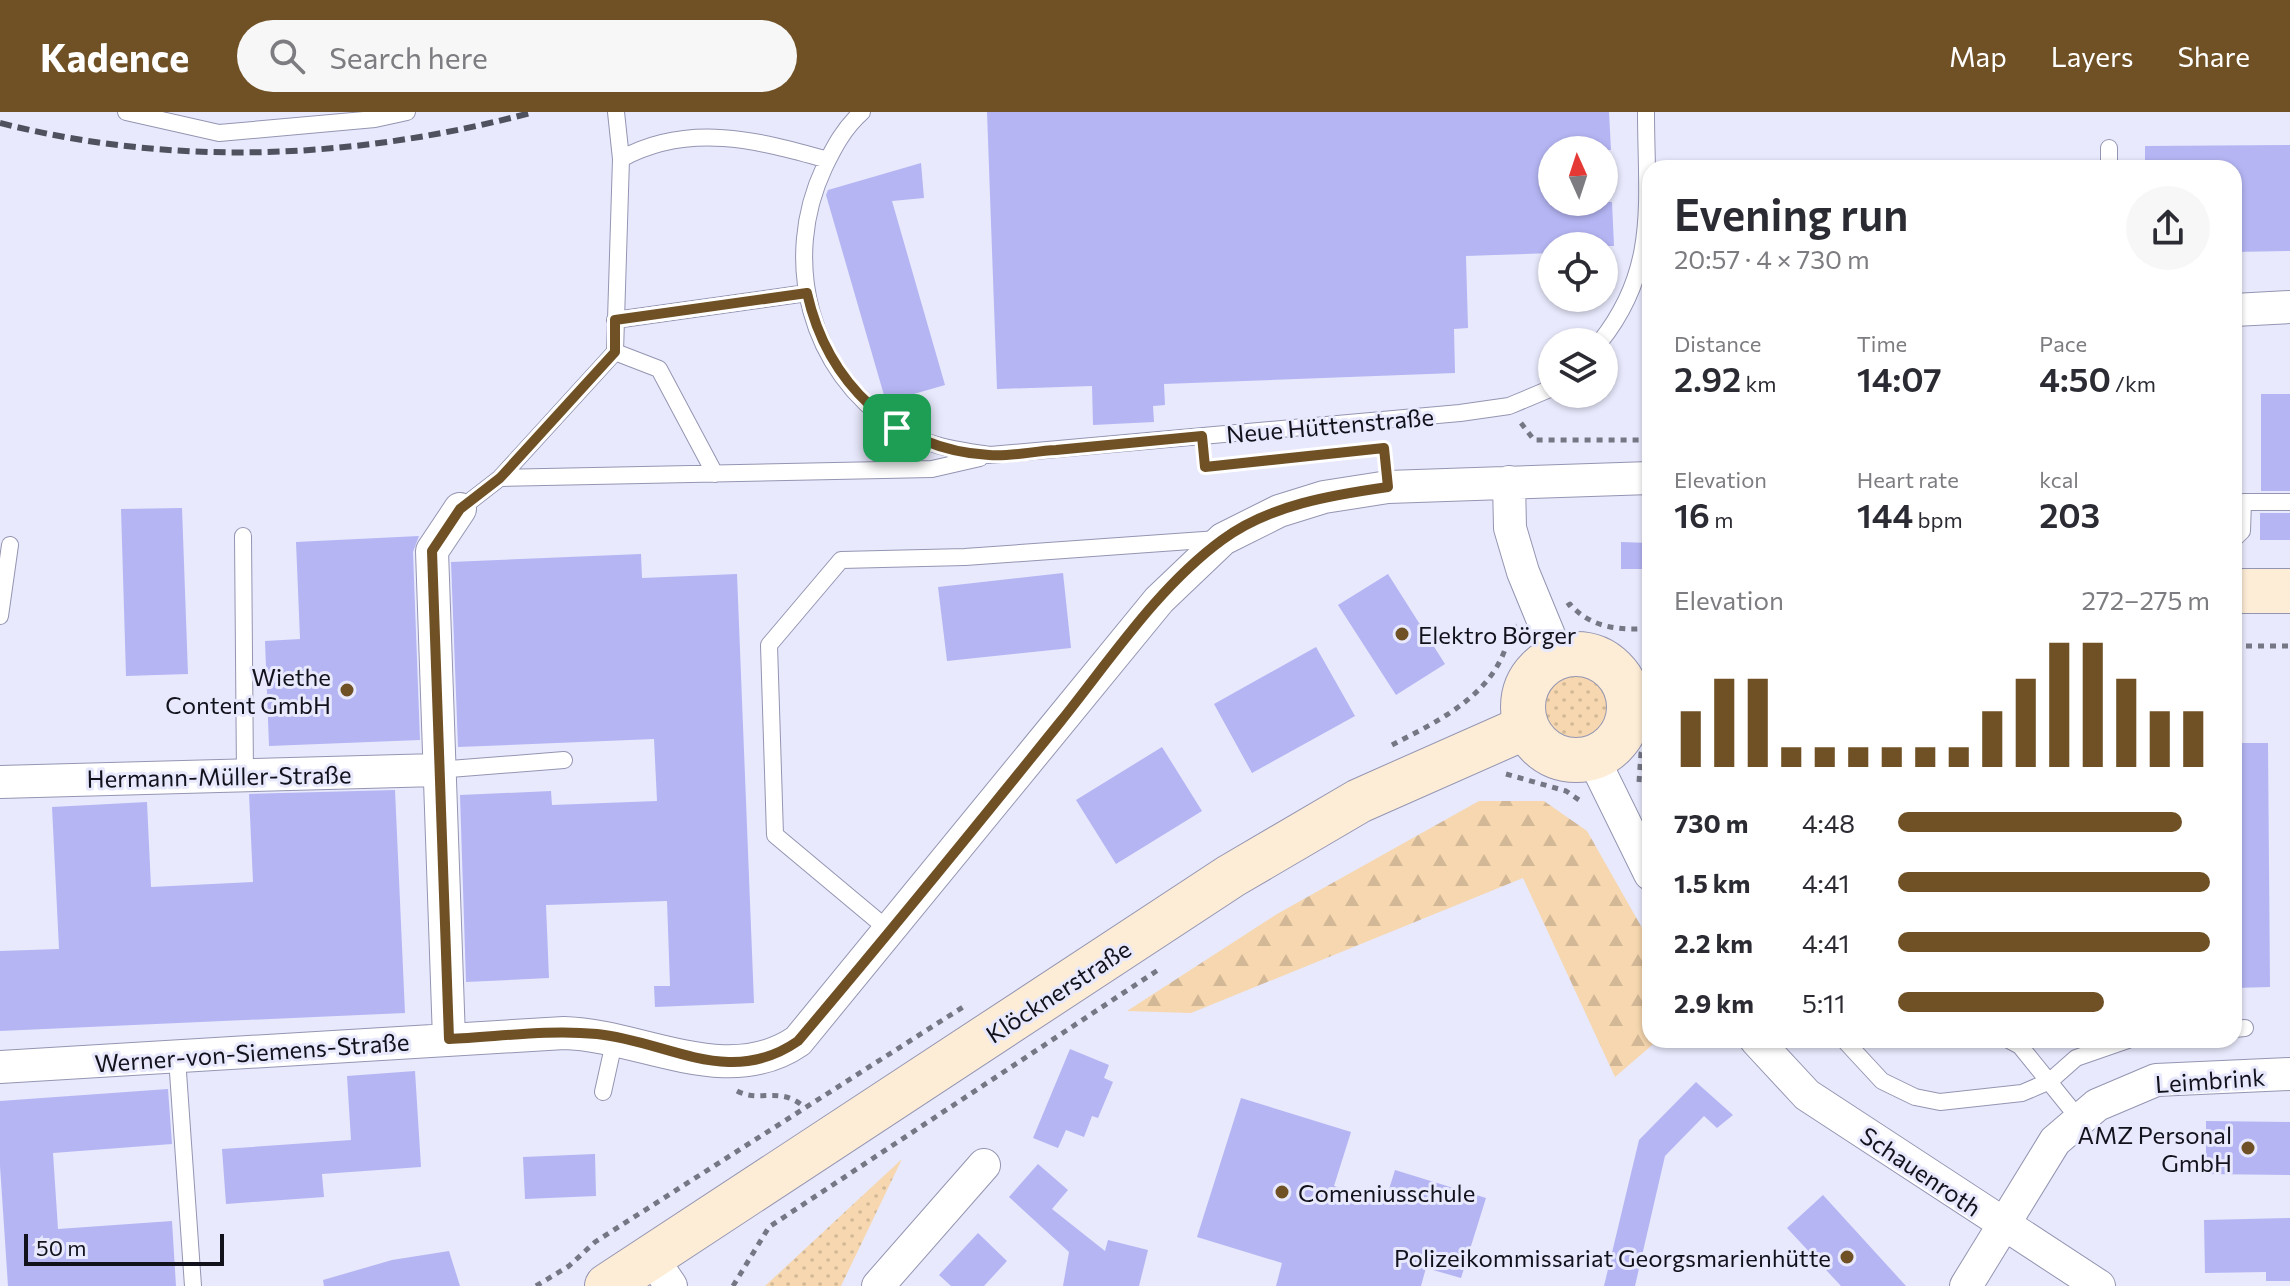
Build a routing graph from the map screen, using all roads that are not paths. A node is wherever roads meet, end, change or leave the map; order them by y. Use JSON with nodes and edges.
{"nodes":[{"id":1,"x":126,"y":112,"type":"edge"},
{"id":2,"x":407,"y":112,"type":"edge"},
{"id":3,"x":616,"y":112,"type":"edge"},
{"id":4,"x":862,"y":112,"type":"edge"},
{"id":5,"x":1646,"y":112,"type":"edge"},
{"id":6,"x":2109,"y":148,"type":"dead end"},
{"id":7,"x":621,"y":159,"type":"junction"},
{"id":8,"x":828,"y":160,"type":"junction"},
{"id":9,"x":1646,"y":160,"type":"edge"},
{"id":10,"x":2109,"y":160,"type":"edge"},
{"id":11,"x":1642,"y":258,"type":"edge"},
{"id":12,"x":807,"y":293,"type":"junction"},
{"id":13,"x":2290,"y":307,"type":"edge"},
{"id":14,"x":2242,"y":310,"type":"edge"},
{"id":15,"x":615,"y":320,"type":"junction"},
{"id":16,"x":1611,"y":328,"type":"edge"},
{"id":17,"x":615,"y":352,"type":"junction"},
{"id":18,"x":1538,"y":394,"type":"edge"},
{"id":19,"x":990,"y":455,"type":"junction"},
{"id":20,"x":715,"y":474,"type":"junction"},
{"id":21,"x":500,"y":478,"type":"junction"},
{"id":22,"x":1642,"y":478,"type":"edge"},
{"id":23,"x":1509,"y":482,"type":"junction"},
{"id":24,"x":2290,"y":502,"type":"edge"},
{"id":25,"x":460,"y":509,"type":"joint"},
{"id":26,"x":2242,"y":531,"type":"edge"},
{"id":27,"x":243,"y":536,"type":"dead end"},
{"id":28,"x":1223,"y":539,"type":"junction"},
{"id":29,"x":10,"y":545,"type":"dead end"},
{"id":30,"x":2242,"y":597,"type":"edge"},
{"id":31,"x":0,"y":616,"type":"edge"},
{"id":32,"x":2271,"y":621,"type":"edge"},
{"id":33,"x":1558,"y":657,"type":"junction"},
{"id":34,"x":1638,"y":690,"type":"edge"},
{"id":35,"x":1526,"y":727,"type":"junction"},
{"id":36,"x":1593,"y":758,"type":"junction"},
{"id":37,"x":564,"y":760,"type":"dead end"},
{"id":38,"x":437,"y":770,"type":"junction"},
{"id":39,"x":245,"y":775,"type":"junction"},
{"id":40,"x":0,"y":782,"type":"edge"},
{"id":41,"x":1642,"y":858,"type":"edge"},
{"id":42,"x":891,"y":932,"type":"junction"},
{"id":43,"x":615,"y":1038,"type":"junction"},
{"id":44,"x":449,"y":1039,"type":"junction"},
{"id":45,"x":1763,"y":1048,"type":"edge"},
{"id":46,"x":1851,"y":1048,"type":"edge"},
{"id":47,"x":2022,"y":1048,"type":"edge"},
{"id":48,"x":2105,"y":1048,"type":"edge"},
{"id":49,"x":177,"y":1058,"type":"junction"},
{"id":50,"x":0,"y":1067,"type":"edge"},
{"id":51,"x":2290,"y":1074,"type":"edge"},
{"id":52,"x":2050,"y":1081,"type":"junction"},
{"id":53,"x":603,"y":1092,"type":"dead end"},
{"id":54,"x":2080,"y":1120,"type":"junction"},
{"id":55,"x":984,"y":1165,"type":"dead end"},
{"id":56,"x":2003,"y":1226,"type":"junction"},
{"id":57,"x":661,"y":1272,"type":"edge"},
{"id":58,"x":193,"y":1286,"type":"edge"},
{"id":59,"x":607,"y":1286,"type":"edge"},
{"id":60,"x":878,"y":1286,"type":"edge"},
{"id":61,"x":1966,"y":1286,"type":"edge"},
{"id":62,"x":2099,"y":1286,"type":"edge"}],
"edges":[{"from":1,"to":2,"type":"lane"},
{"from":3,"to":7,"type":"lane"},
{"from":4,"to":8,"type":"lane","name":"Neue Hüttenstraße"},
{"from":5,"to":9,"type":"lane"},
{"from":6,"to":10,"type":"lane"},
{"from":7,"to":8,"type":"lane"},
{"from":7,"to":15,"type":"lane"},
{"from":8,"to":12,"type":"lane","name":"Neue Hüttenstraße"},
{"from":11,"to":16,"type":"lane"},
{"from":12,"to":15,"type":"lane"},
{"from":12,"to":19,"type":"lane","name":"Neue Hüttenstraße"},
{"from":13,"to":14,"type":"street"},
{"from":15,"to":17,"type":"lane"},
{"from":17,"to":20,"type":"lane"},
{"from":17,"to":21,"type":"lane"},
{"from":18,"to":19,"type":"lane","name":"Neue Hüttenstraße"},
{"from":19,"to":20,"type":"lane"},
{"from":20,"to":21,"type":"lane"},
{"from":21,"to":25,"type":"lane"},
{"from":22,"to":23,"type":"street","name":"Werner-von-Siemens-Straße"},
{"from":23,"to":28,"type":"street","name":"Werner-von-Siemens-Straße"},
{"from":23,"to":33,"type":"street"},
{"from":24,"to":26,"type":"lane"},
{"from":25,"to":38,"type":"street"},
{"from":27,"to":39,"type":"lane"},
{"from":28,"to":42,"type":"street","name":"Werner-von-Siemens-Straße"},
{"from":28,"to":42,"type":"lane"},
{"from":29,"to":31,"type":"lane"},
{"from":30,"to":32,"type":"main road"},
{"from":33,"to":34,"type":"main road"},
{"from":33,"to":35,"type":"main road"},
{"from":34,"to":36,"type":"main road"},
{"from":35,"to":36,"type":"main road"},
{"from":35,"to":57,"type":"main road","name":"Klöcknerstraße"},
{"from":36,"to":41,"type":"street"},
{"from":37,"to":38,"type":"lane"},
{"from":38,"to":39,"type":"street","name":"Hermann-Müller-Straße"},
{"from":38,"to":44,"type":"street"},
{"from":39,"to":40,"type":"street","name":"Hermann-Müller-Straße"},
{"from":42,"to":43,"type":"street","name":"Werner-von-Siemens-Straße"},
{"from":43,"to":44,"type":"street","name":"Werner-von-Siemens-Straße"},
{"from":43,"to":53,"type":"lane"},
{"from":44,"to":49,"type":"street","name":"Werner-von-Siemens-Straße"},
{"from":45,"to":56,"type":"street","name":"Schauenroth"},
{"from":46,"to":52,"type":"lane"},
{"from":47,"to":52,"type":"lane"},
{"from":48,"to":52,"type":"lane"},
{"from":49,"to":50,"type":"street","name":"Werner-von-Siemens-Straße"},
{"from":49,"to":58,"type":"lane"},
{"from":51,"to":54,"type":"street","name":"Leimbrink"},
{"from":52,"to":54,"type":"lane"},
{"from":54,"to":56,"type":"street","name":"Leimbrink"},
{"from":55,"to":60,"type":"street"},
{"from":56,"to":61,"type":"street","name":"Leimbrink"},
{"from":56,"to":62,"type":"street","name":"Schauenroth"},
{"from":57,"to":59,"type":"main road","name":"Klöcknerstraße"}]}
